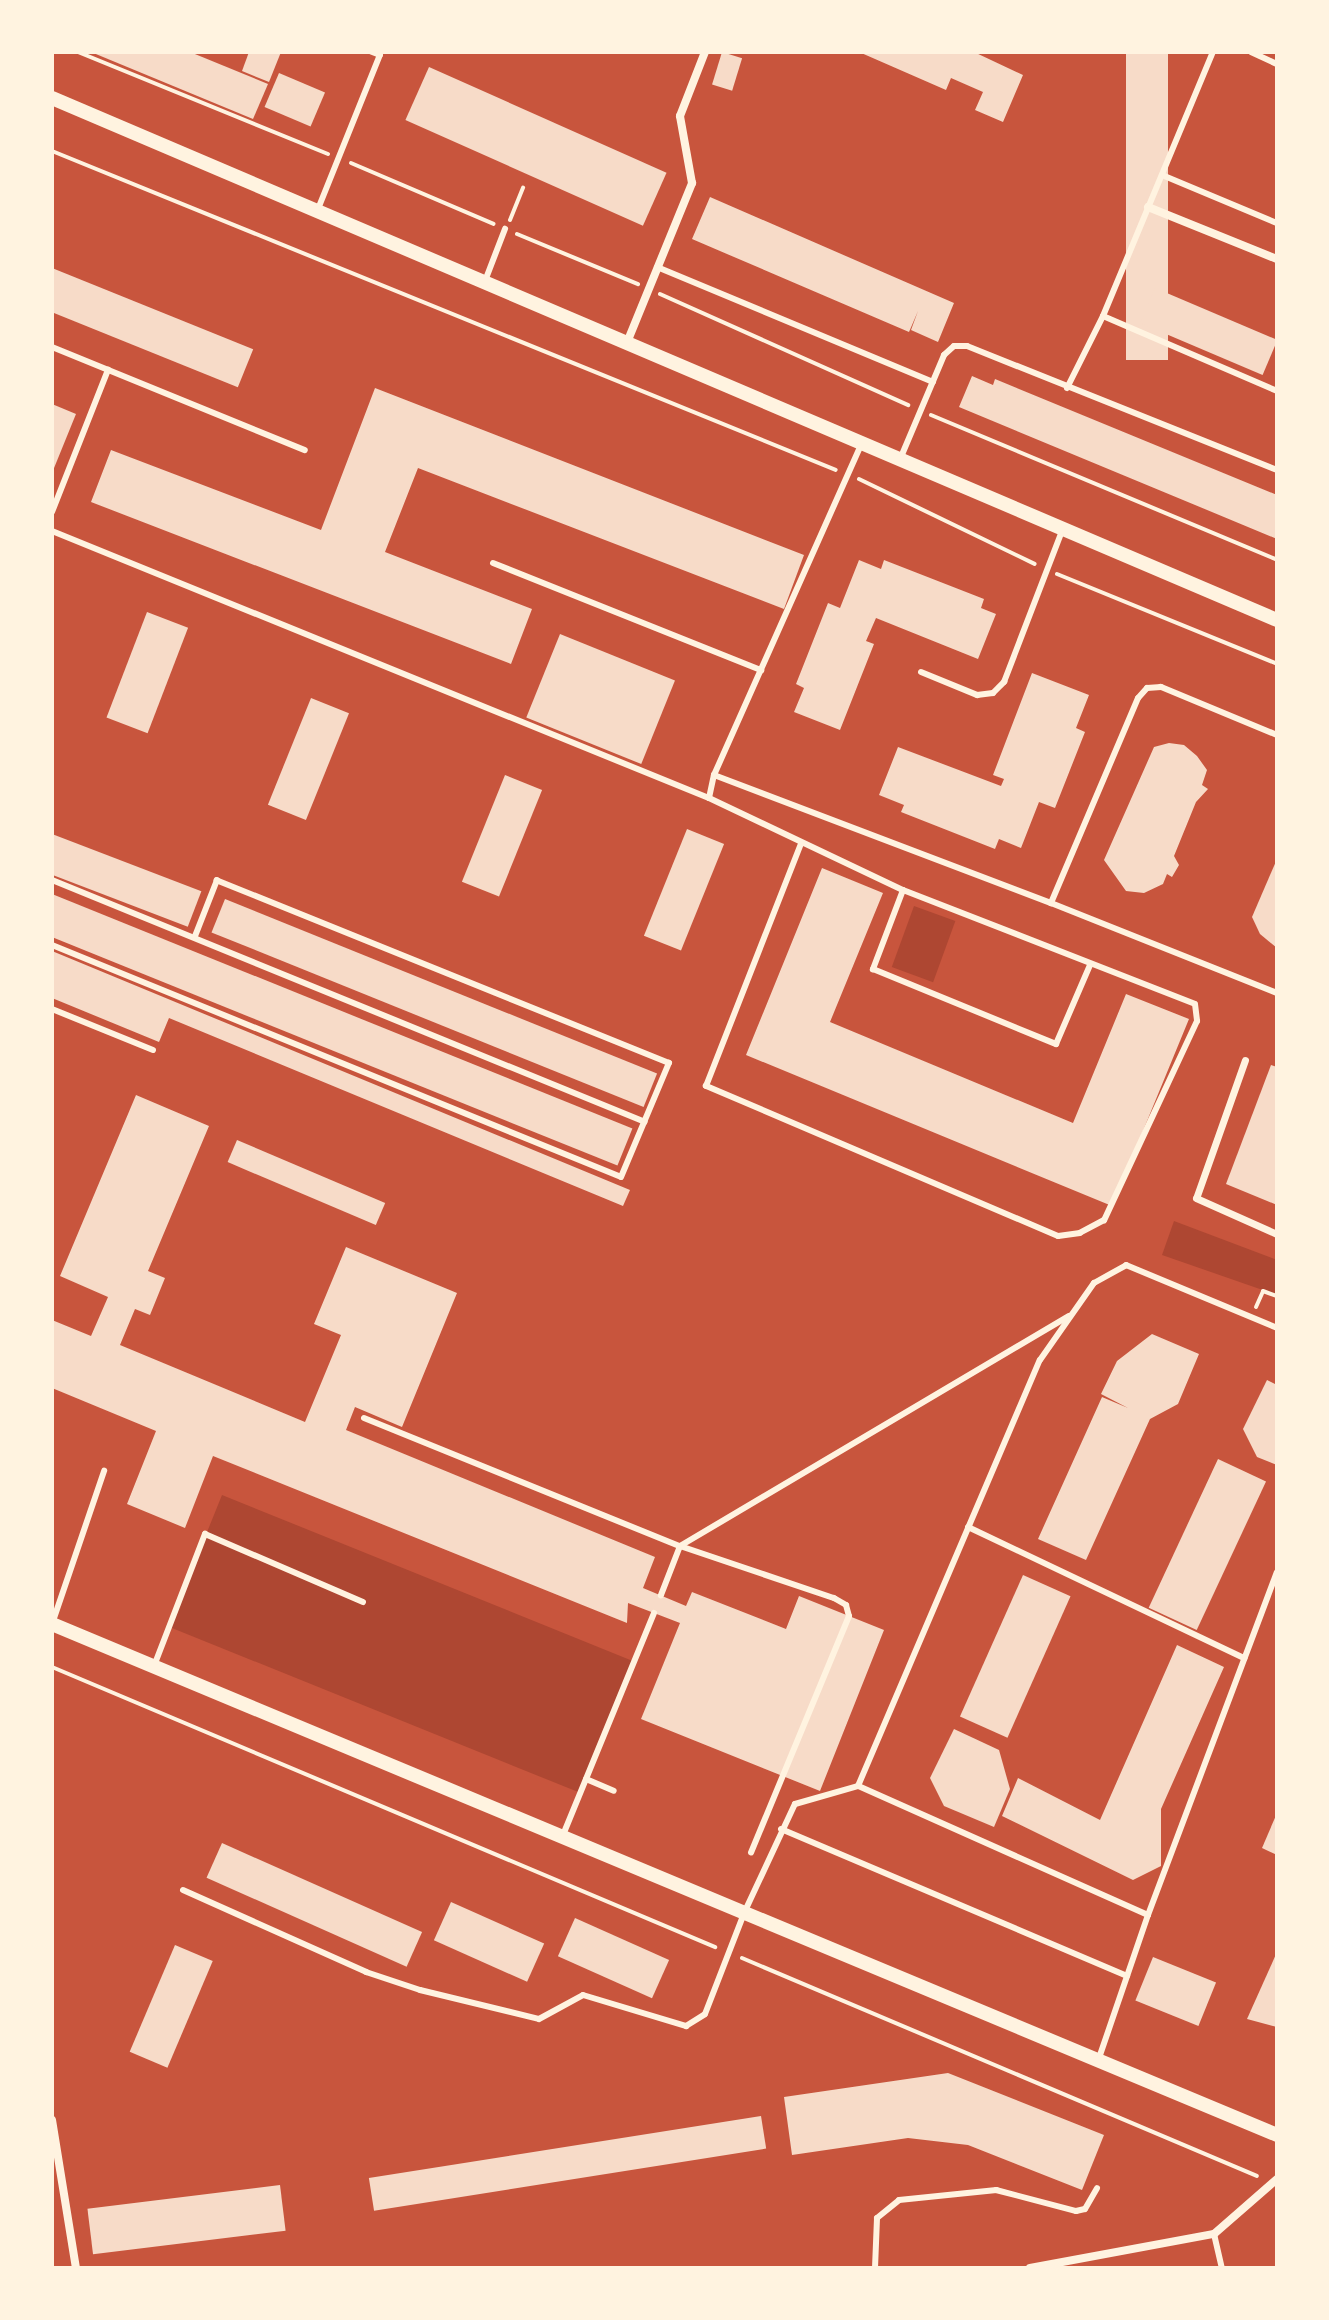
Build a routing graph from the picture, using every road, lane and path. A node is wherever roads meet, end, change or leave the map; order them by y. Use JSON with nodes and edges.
{"nodes":[{"id":1,"x":78,"y":52,"type":"edge"},
{"id":2,"x":372,"y":52,"type":"edge"},
{"id":3,"x":705,"y":52,"type":"edge"},
{"id":4,"x":1213,"y":52,"type":"edge"},
{"id":5,"x":1251,"y":52,"type":"edge"},
{"id":6,"x":1277,"y":64,"type":"edge"},
{"id":7,"x":52,"y":98,"type":"edge"},
{"id":8,"x":52,"y":151,"type":"edge"},
{"id":9,"x":335,"y":157,"type":"junction"},
{"id":10,"x":1162,"y":175,"type":"junction"},
{"id":11,"x":523,"y":188,"type":"dead end"},
{"id":12,"x":1148,"y":207,"type":"junction"},
{"id":13,"x":317,"y":212,"type":"junction"},
{"id":14,"x":1277,"y":223,"type":"edge"},
{"id":15,"x":505,"y":229,"type":"junction"},
{"id":16,"x":1277,"y":259,"type":"edge"},
{"id":17,"x":657,"y":267,"type":"junction"},
{"id":18,"x":484,"y":284,"type":"junction"},
{"id":19,"x":648,"y":288,"type":"junction"},
{"id":20,"x":1103,"y":316,"type":"junction"},
{"id":21,"x":626,"y":346,"type":"junction"},
{"id":22,"x":52,"y":347,"type":"edge"},
{"id":23,"x":108,"y":370,"type":"junction"},
{"id":24,"x":933,"y":382,"type":"junction"},
{"id":25,"x":1067,"y":388,"type":"junction"},
{"id":26,"x":1277,"y":391,"type":"edge"},
{"id":27,"x":921,"y":411,"type":"junction"},
{"id":28,"x":861,"y":445,"type":"junction"},
{"id":29,"x":305,"y":450,"type":"dead end"},
{"id":30,"x":900,"y":460,"type":"junction"},
{"id":31,"x":1277,"y":470,"type":"edge"},
{"id":32,"x":848,"y":475,"type":"junction"},
{"id":33,"x":52,"y":512,"type":"edge"},
{"id":34,"x":1063,"y":528,"type":"junction"},
{"id":35,"x":52,"y":531,"type":"edge"},
{"id":36,"x":1277,"y":560,"type":"edge"},
{"id":37,"x":493,"y":563,"type":"dead end"},
{"id":38,"x":1050,"y":571,"type":"junction"},
{"id":39,"x":1277,"y":620,"type":"edge"},
{"id":40,"x":1277,"y":664,"type":"edge"},
{"id":41,"x":761,"y":670,"type":"junction"},
{"id":42,"x":921,"y":672,"type":"dead end"},
{"id":43,"x":1277,"y":735,"type":"edge"},
{"id":44,"x":714,"y":775,"type":"junction"},
{"id":45,"x":709,"y":798,"type":"junction"},
{"id":46,"x":801,"y":843,"type":"junction"},
{"id":47,"x":52,"y":880,"type":"edge"},
{"id":48,"x":903,"y":890,"type":"junction"},
{"id":49,"x":1051,"y":903,"type":"junction"},
{"id":50,"x":195,"y":936,"type":"junction"},
{"id":51,"x":52,"y":945,"type":"edge"},
{"id":52,"x":1090,"y":965,"type":"junction"},
{"id":53,"x":1277,"y":993,"type":"edge"},
{"id":54,"x":52,"y":1009,"type":"edge"},
{"id":55,"x":153,"y":1050,"type":"dead end"},
{"id":56,"x":1245,"y":1060,"type":"dead end"},
{"id":57,"x":645,"y":1122,"type":"junction"},
{"id":58,"x":1277,"y":1234,"type":"edge"},
{"id":59,"x":1277,"y":1296,"type":"edge"},
{"id":60,"x":1074,"y":1313,"type":"junction"},
{"id":61,"x":1253,"y":1317,"type":"junction"},
{"id":62,"x":1277,"y":1328,"type":"edge"},
{"id":63,"x":364,"y":1418,"type":"dead end"},
{"id":64,"x":104,"y":1471,"type":"dead end"},
{"id":65,"x":968,"y":1527,"type":"junction"},
{"id":66,"x":680,"y":1546,"type":"junction"},
{"id":67,"x":1277,"y":1572,"type":"edge"},
{"id":68,"x":661,"y":1595,"type":"dead end"},
{"id":69,"x":363,"y":1602,"type":"dead end"},
{"id":70,"x":654,"y":1613,"type":"dead end"},
{"id":71,"x":52,"y":1624,"type":"edge"},
{"id":72,"x":1244,"y":1658,"type":"junction"},
{"id":73,"x":154,"y":1666,"type":"junction"},
{"id":74,"x":52,"y":1667,"type":"edge"},
{"id":75,"x":586,"y":1779,"type":"junction"},
{"id":76,"x":858,"y":1786,"type":"junction"},
{"id":77,"x":614,"y":1791,"type":"dead end"},
{"id":78,"x":781,"y":1829,"type":"junction"},
{"id":79,"x":563,"y":1835,"type":"junction"},
{"id":80,"x":751,"y":1853,"type":"dead end"},
{"id":81,"x":183,"y":1890,"type":"dead end"},
{"id":82,"x":745,"y":1911,"type":"junction"},
{"id":83,"x":1148,"y":1915,"type":"junction"},
{"id":84,"x":729,"y":1953,"type":"junction"},
{"id":85,"x":1127,"y":1976,"type":"junction"},
{"id":86,"x":1099,"y":2058,"type":"junction"},
{"id":87,"x":52,"y":2120,"type":"edge"},
{"id":88,"x":1277,"y":2135,"type":"edge"},
{"id":89,"x":1276,"y":2181,"type":"edge"},
{"id":90,"x":1097,"y":2188,"type":"dead end"},
{"id":91,"x":1214,"y":2234,"type":"junction"},
{"id":92,"x":76,"y":2268,"type":"edge"},
{"id":93,"x":875,"y":2268,"type":"edge"},
{"id":94,"x":1030,"y":2268,"type":"edge"},
{"id":95,"x":1222,"y":2268,"type":"edge"}],
"edges":[{"from":1,"to":9,"type":"path"},
{"from":2,"to":9,"type":"lane"},
{"from":3,"to":17,"type":"street"},
{"from":4,"to":10,"type":"lane"},
{"from":5,"to":6,"type":"lane"},
{"from":7,"to":13,"type":"street"},
{"from":8,"to":32,"type":"path"},
{"from":9,"to":13,"type":"lane"},
{"from":9,"to":15,"type":"path"},
{"from":10,"to":12,"type":"lane"},
{"from":10,"to":14,"type":"lane"},
{"from":11,"to":15,"type":"path"},
{"from":12,"to":16,"type":"street"},
{"from":12,"to":20,"type":"lane"},
{"from":13,"to":18,"type":"street"},
{"from":15,"to":18,"type":"lane"},
{"from":15,"to":19,"type":"path"},
{"from":17,"to":19,"type":"street"},
{"from":17,"to":24,"type":"lane"},
{"from":18,"to":21,"type":"street"},
{"from":19,"to":21,"type":"street"},
{"from":19,"to":27,"type":"path"},
{"from":20,"to":25,"type":"lane"},
{"from":20,"to":26,"type":"lane"},
{"from":21,"to":28,"type":"street"},
{"from":22,"to":23,"type":"lane"},
{"from":23,"to":29,"type":"lane"},
{"from":23,"to":33,"type":"lane"},
{"from":24,"to":25,"type":"lane"},
{"from":24,"to":27,"type":"lane"},
{"from":25,"to":31,"type":"lane"},
{"from":27,"to":30,"type":"lane"},
{"from":27,"to":36,"type":"path"},
{"from":28,"to":30,"type":"street"},
{"from":28,"to":32,"type":"lane"},
{"from":30,"to":34,"type":"street"},
{"from":32,"to":38,"type":"path"},
{"from":32,"to":41,"type":"lane"},
{"from":34,"to":38,"type":"lane"},
{"from":34,"to":39,"type":"street"},
{"from":35,"to":45,"type":"lane"},
{"from":37,"to":41,"type":"lane"},
{"from":38,"to":40,"type":"path"},
{"from":38,"to":42,"type":"lane"},
{"from":41,"to":44,"type":"lane"},
{"from":43,"to":49,"type":"lane"},
{"from":44,"to":45,"type":"lane"},
{"from":44,"to":49,"type":"lane"},
{"from":45,"to":46,"type":"lane"},
{"from":46,"to":48,"type":"lane"},
{"from":46,"to":52,"type":"lane"},
{"from":47,"to":50,"type":"lane"},
{"from":48,"to":52,"type":"lane"},
{"from":48,"to":52,"type":"lane"},
{"from":49,"to":53,"type":"lane"},
{"from":50,"to":57,"type":"lane"},
{"from":50,"to":57,"type":"lane"},
{"from":51,"to":57,"type":"lane"},
{"from":54,"to":55,"type":"lane"},
{"from":56,"to":58,"type":"street"},
{"from":59,"to":61,"type":"path"},
{"from":60,"to":61,"type":"lane"},
{"from":60,"to":65,"type":"lane"},
{"from":60,"to":66,"type":"lane"},
{"from":61,"to":62,"type":"lane"},
{"from":63,"to":66,"type":"lane"},
{"from":64,"to":71,"type":"lane"},
{"from":65,"to":72,"type":"lane"},
{"from":65,"to":76,"type":"lane"},
{"from":66,"to":68,"type":"lane"},
{"from":66,"to":80,"type":"lane"},
{"from":67,"to":72,"type":"lane"},
{"from":69,"to":73,"type":"lane"},
{"from":70,"to":75,"type":"lane"},
{"from":71,"to":73,"type":"street"},
{"from":72,"to":83,"type":"lane"},
{"from":73,"to":79,"type":"street"},
{"from":74,"to":84,"type":"path"},
{"from":75,"to":77,"type":"lane"},
{"from":75,"to":79,"type":"lane"},
{"from":76,"to":78,"type":"lane"},
{"from":76,"to":83,"type":"lane"},
{"from":78,"to":82,"type":"lane"},
{"from":78,"to":85,"type":"lane"},
{"from":79,"to":82,"type":"street"},
{"from":81,"to":84,"type":"lane"},
{"from":82,"to":84,"type":"lane"},
{"from":82,"to":86,"type":"street"},
{"from":83,"to":85,"type":"lane"},
{"from":84,"to":89,"type":"path"},
{"from":85,"to":86,"type":"lane"},
{"from":86,"to":88,"type":"street"},
{"from":87,"to":92,"type":"street"},
{"from":89,"to":91,"type":"street"},
{"from":90,"to":93,"type":"lane"},
{"from":91,"to":94,"type":"street"},
{"from":91,"to":95,"type":"lane"}]}
